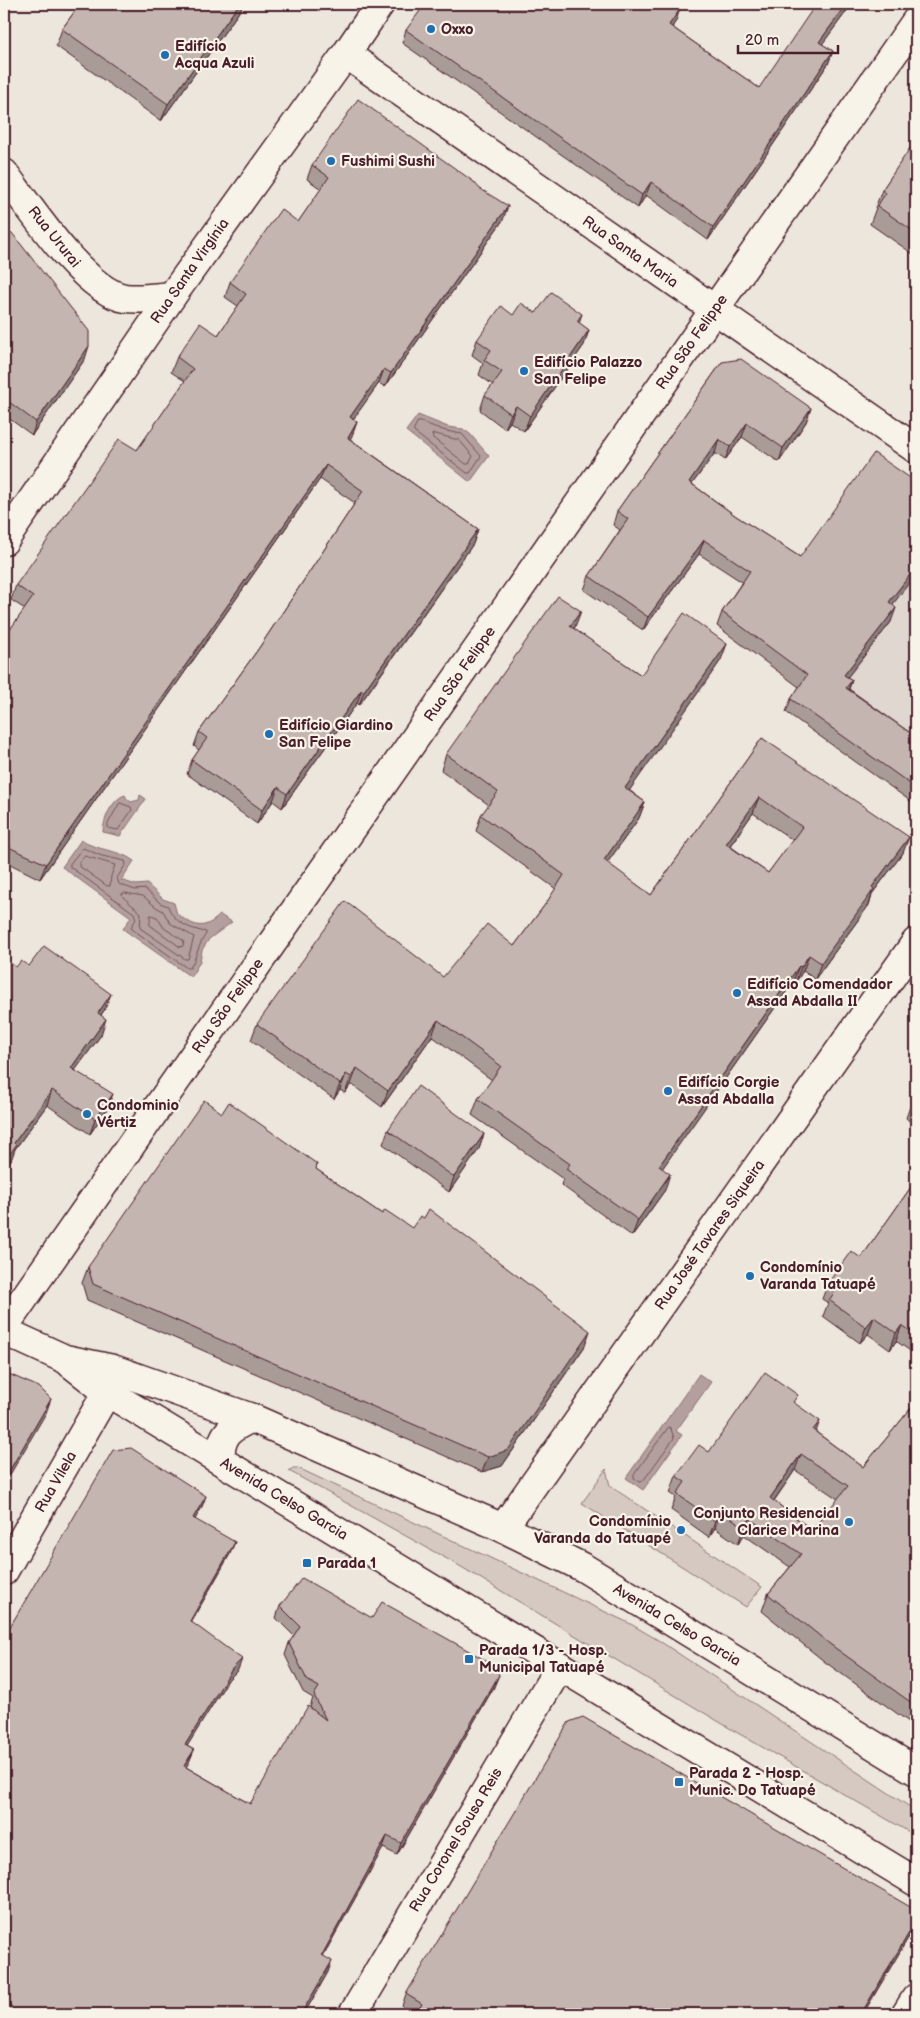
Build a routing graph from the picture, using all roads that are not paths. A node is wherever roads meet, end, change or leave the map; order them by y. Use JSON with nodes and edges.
{"nodes":[{"id":1,"x":380,"y":4,"type":"edge"},
{"id":2,"x":916,"y":21,"type":"edge"},
{"id":3,"x":346,"y":54,"type":"junction"},
{"id":4,"x":4,"y":173,"type":"edge"},
{"id":5,"x":172,"y":296,"type":"junction"},
{"id":6,"x":714,"y":310,"type":"junction"},
{"id":7,"x":916,"y":449,"type":"edge"},
{"id":8,"x":4,"y":541,"type":"edge"},
{"id":9,"x":916,"y":942,"type":"edge"},
{"id":10,"x":4,"y":1327,"type":"edge"},
{"id":11,"x":4,"y":1331,"type":"edge"},
{"id":12,"x":65,"y":1359,"type":"junction"},
{"id":13,"x":108,"y":1392,"type":"junction"},
{"id":14,"x":252,"y":1418,"type":"junction"},
{"id":15,"x":220,"y":1460,"type":"junction"},
{"id":16,"x":503,"y":1528,"type":"junction"},
{"id":17,"x":4,"y":1571,"type":"edge"},
{"id":18,"x":560,"y":1666,"type":"junction"},
{"id":19,"x":916,"y":1771,"type":"edge"},
{"id":20,"x":912,"y":1878,"type":"edge"},
{"id":21,"x":916,"y":1998,"type":"edge"},
{"id":22,"x":354,"y":2014,"type":"edge"},
{"id":23,"x":906,"y":2014,"type":"edge"}],
"edges":[{"from":1,"to":3,"type":"street","name":"Rua Santa Virgínia"},
{"from":2,"to":6,"type":"street","name":"Rua São Felippe"},
{"from":3,"to":5,"type":"street","name":"Rua Santa Virgínia"},
{"from":3,"to":6,"type":"street","name":"Rua Santa Maria"},
{"from":4,"to":5,"type":"street","name":"Rua Ururai"},
{"from":5,"to":8,"type":"street","name":"Rua Santa Virgínia"},
{"from":6,"to":7,"type":"street","name":"Rua Santa Maria"},
{"from":6,"to":10,"type":"street","name":"Rua São Felippe"},
{"from":9,"to":16,"type":"street","name":"Rua José Tavares Siqueira"},
{"from":11,"to":12,"type":"street","name":"Avenida Celso Garcia"},
{"from":12,"to":13,"type":"street","name":"Avenida Celso Garcia"},
{"from":12,"to":14,"type":"street","name":"Avenida Celso Garcia"},
{"from":13,"to":15,"type":"street","name":"Avenida Celso Garcia"},
{"from":13,"to":17,"type":"street","name":"Rua Vilela"},
{"from":14,"to":15,"type":"street"},
{"from":14,"to":16,"type":"street","name":"Avenida Celso Garcia"},
{"from":15,"to":18,"type":"street","name":"Avenida Celso Garcia"},
{"from":16,"to":19,"type":"street","name":"Avenida Celso Garcia"},
{"from":18,"to":20,"type":"street","name":"Avenida Celso Garcia"},
{"from":18,"to":22,"type":"street","name":"Rua Coronel Sousa Reis"},
{"from":21,"to":23,"type":"street"}]}
